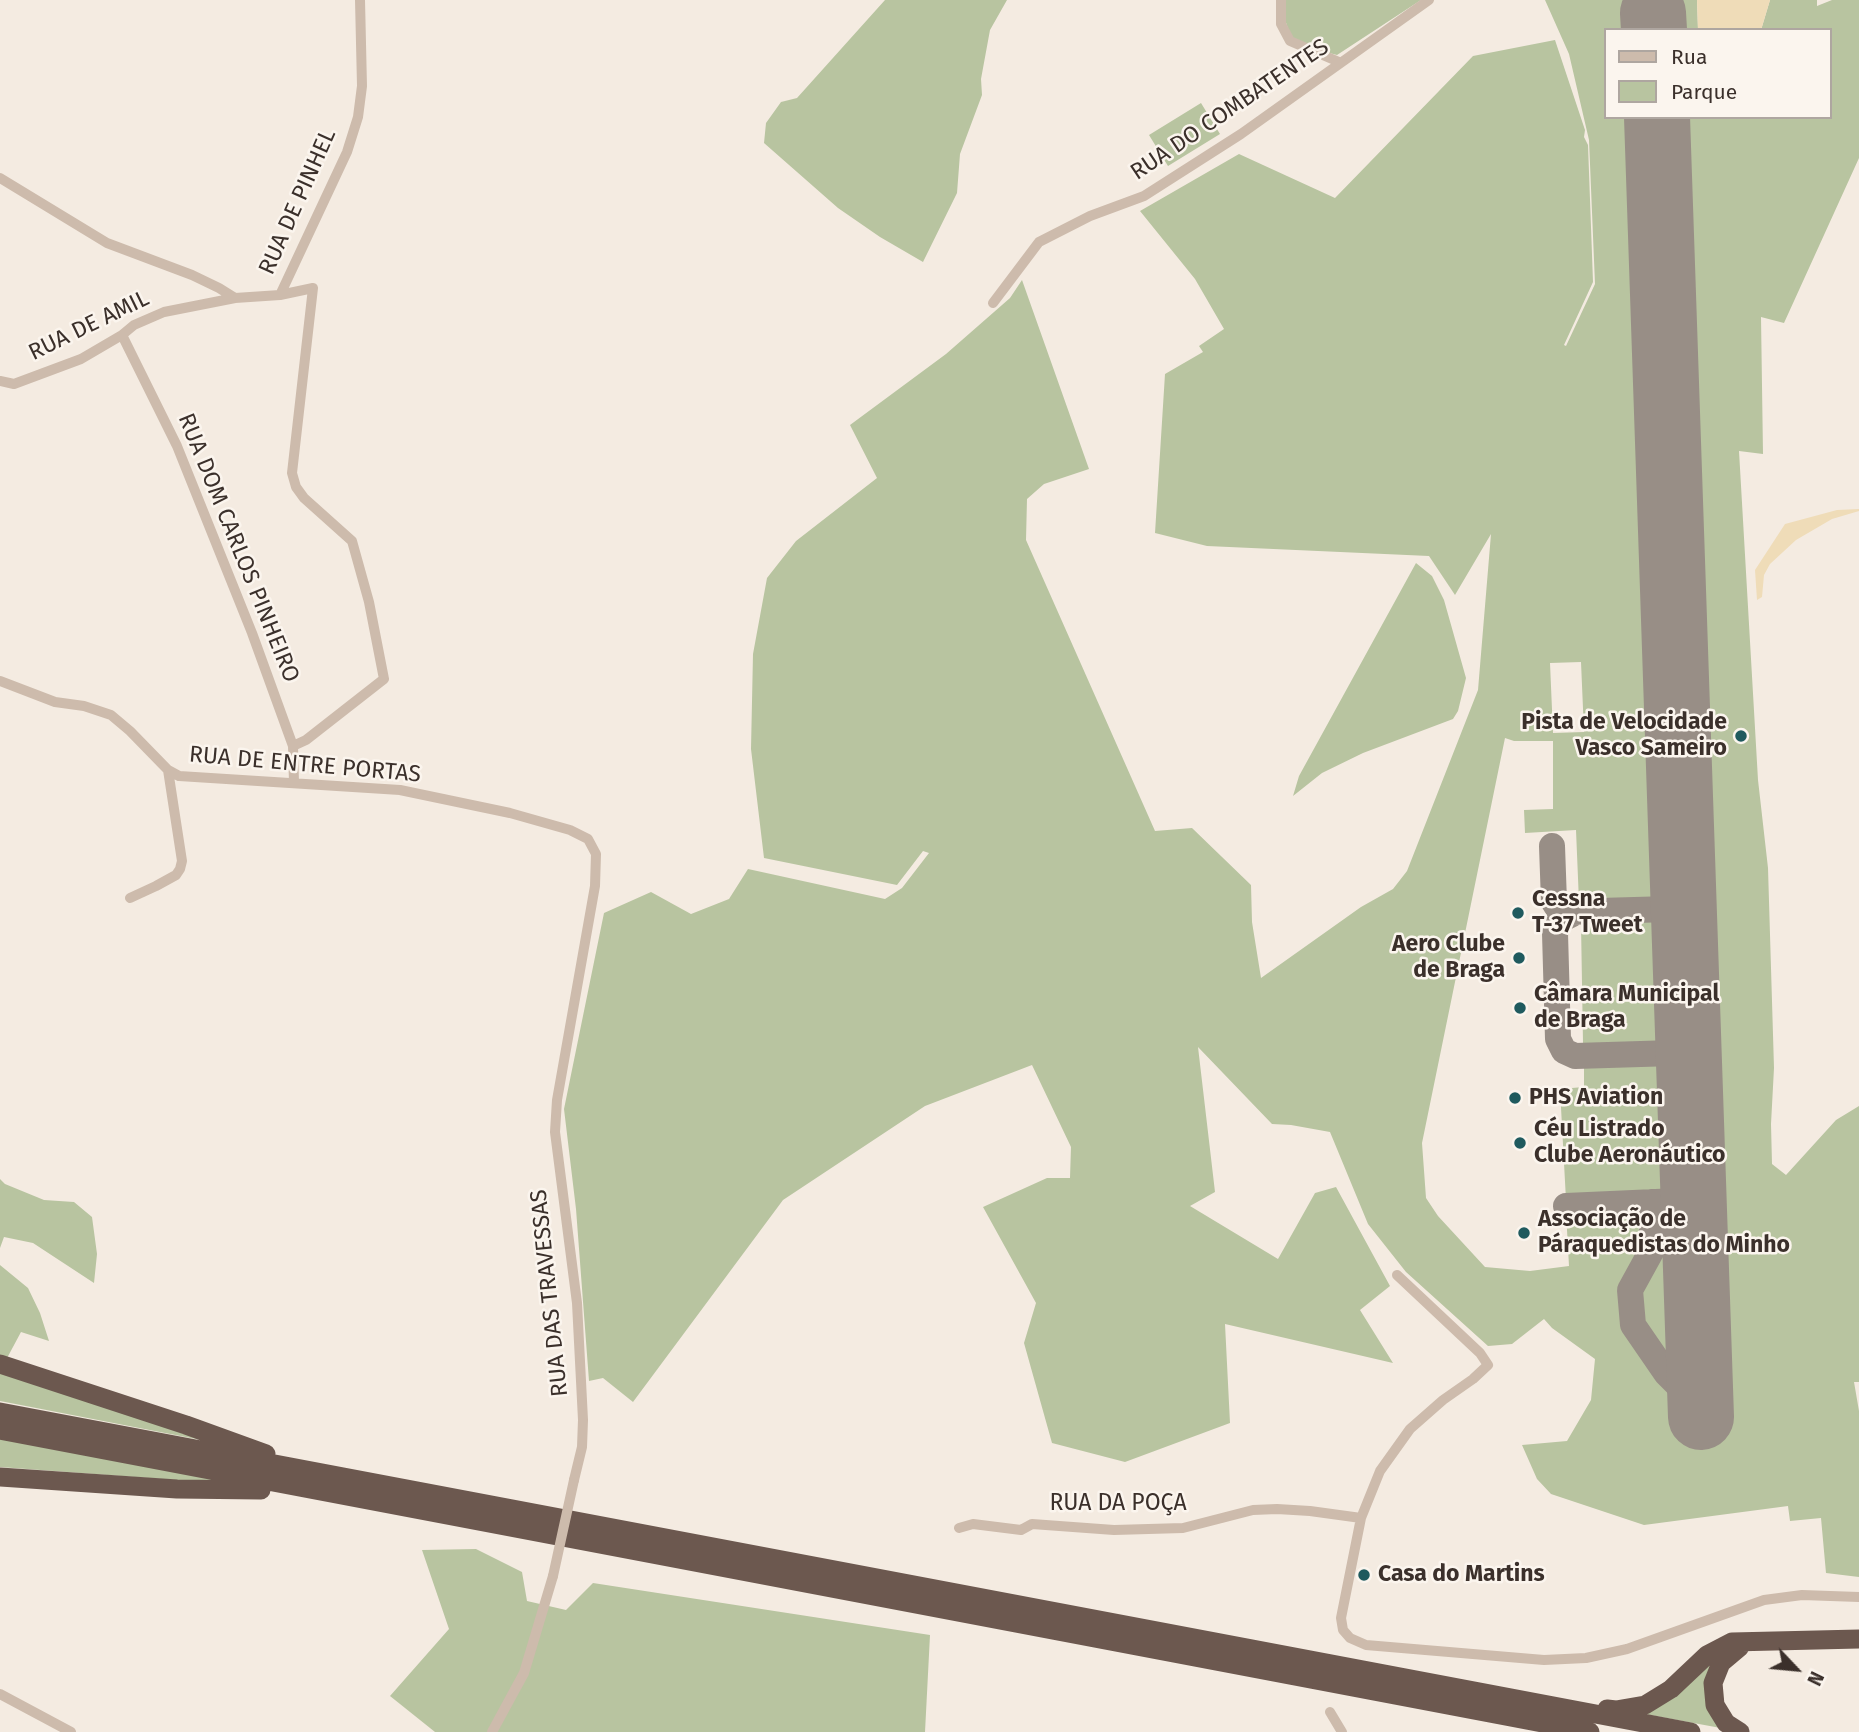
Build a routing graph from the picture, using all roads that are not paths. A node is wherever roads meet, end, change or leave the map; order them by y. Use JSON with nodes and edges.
{"nodes":[{"id":1,"x":360,"y":0,"type":"edge"},
{"id":2,"x":1281,"y":0,"type":"edge"},
{"id":3,"x":1429,"y":0,"type":"edge"},
{"id":4,"x":1339,"y":62,"type":"junction"},
{"id":5,"x":0,"y":178,"type":"edge"},
{"id":6,"x":280,"y":295,"type":"junction"},
{"id":7,"x":234,"y":298,"type":"junction"},
{"id":8,"x":993,"y":303,"type":"dead end"},
{"id":9,"x":121,"y":335,"type":"junction"},
{"id":10,"x":0,"y":381,"type":"edge"},
{"id":11,"x":0,"y":681,"type":"edge"},
{"id":12,"x":293,"y":746,"type":"junction"},
{"id":13,"x":168,"y":770,"type":"junction"},
{"id":14,"x":294,"y":783,"type":"junction"},
{"id":15,"x":588,"y":839,"type":"joint"},
{"id":16,"x":130,"y":898,"type":"dead end"},
{"id":17,"x":1397,"y":1275,"type":"dead end"},
{"id":18,"x":0,"y":1364,"type":"edge"},
{"id":19,"x":0,"y":1412,"type":"edge"},
{"id":20,"x":0,"y":1430,"type":"edge"},
{"id":21,"x":0,"y":1477,"type":"edge"},
{"id":22,"x":439,"y":1497,"type":"junction"},
{"id":23,"x":463,"y":1518,"type":"junction"},
{"id":24,"x":1361,"y":1518,"type":"junction"},
{"id":25,"x":959,"y":1528,"type":"dead end"},
{"id":26,"x":1859,"y":1597,"type":"edge"},
{"id":27,"x":1859,"y":1639,"type":"edge"},
{"id":28,"x":1756,"y":1641,"type":"junction"},
{"id":29,"x":0,"y":1694,"type":"edge"},
{"id":30,"x":1550,"y":1705,"type":"junction"},
{"id":31,"x":1329,"y":1712,"type":"dead end"},
{"id":32,"x":1575,"y":1730,"type":"edge"},
{"id":33,"x":71,"y":1732,"type":"edge"},
{"id":34,"x":492,"y":1732,"type":"edge"},
{"id":35,"x":1342,"y":1732,"type":"edge"},
{"id":36,"x":1590,"y":1732,"type":"edge"},
{"id":37,"x":1691,"y":1732,"type":"edge"},
{"id":38,"x":1740,"y":1732,"type":"edge"}],
"edges":[{"from":1,"to":6,"type":"street","name":"RUA DE PINHEL"},
{"from":2,"to":4,"type":"street"},
{"from":3,"to":4,"type":"street","name":"RUA DO COMBATENTES"},
{"from":4,"to":8,"type":"street","name":"RUA DO COMBATENTES"},
{"from":5,"to":7,"type":"street"},
{"from":6,"to":7,"type":"street","name":"RUA DE AMIL"},
{"from":6,"to":12,"type":"street","name":"RUA DE AMIL"},
{"from":7,"to":9,"type":"street","name":"RUA DE AMIL"},
{"from":9,"to":10,"type":"street","name":"RUA DE AMIL"},
{"from":9,"to":12,"type":"street","name":"RUA DOM CARLOS PINHEIRO"},
{"from":11,"to":13,"type":"street","name":"RUA DE ENTRE PORTAS"},
{"from":12,"to":14,"type":"street","name":"RUA DOM CARLOS PINHEIRO"},
{"from":13,"to":14,"type":"street","name":"RUA DE ENTRE PORTAS"},
{"from":13,"to":16,"type":"street"},
{"from":14,"to":15,"type":"street","name":"RUA DE ENTRE PORTAS"},
{"from":15,"to":34,"type":"street","name":"RUA DAS TRAVESSAS","bridge":true},
{"from":17,"to":24,"type":"street"},
{"from":18,"to":22,"type":"highway"},
{"from":19,"to":22,"type":"highway"},
{"from":20,"to":23,"type":"highway"},
{"from":21,"to":23,"type":"highway"},
{"from":22,"to":30,"type":"highway"},
{"from":23,"to":32,"type":"highway"},
{"from":24,"to":25,"type":"street","name":"RUA DA POÇA"},
{"from":24,"to":26,"type":"street"},
{"from":27,"to":28,"type":"highway"},
{"from":28,"to":30,"type":"highway"},
{"from":28,"to":38,"type":"highway"},
{"from":29,"to":33,"type":"street"},
{"from":30,"to":37,"type":"highway"},
{"from":31,"to":35,"type":"street"},
{"from":32,"to":36,"type":"highway"}]}
